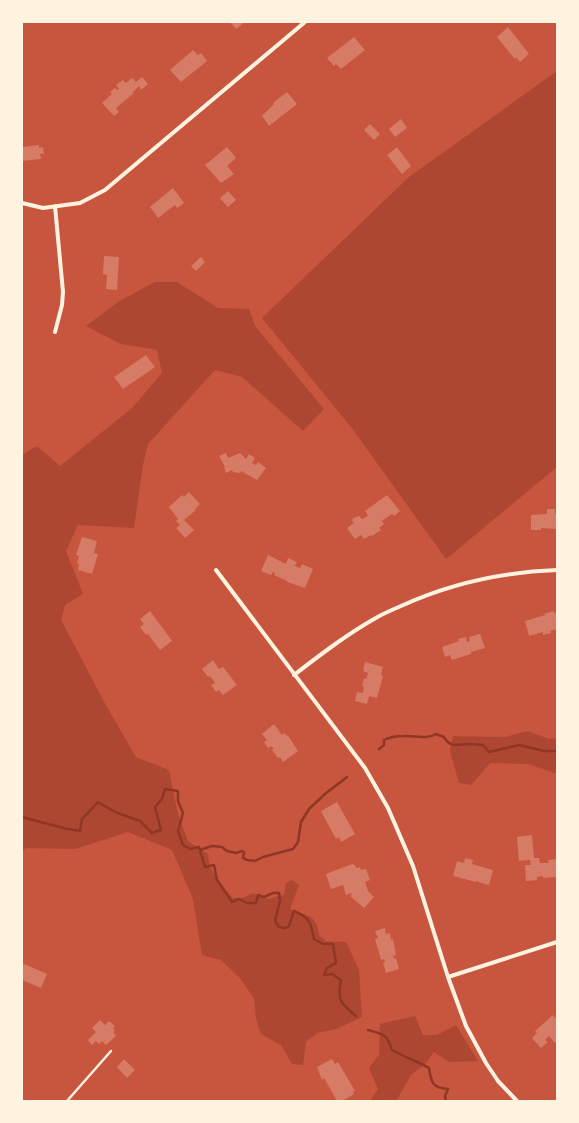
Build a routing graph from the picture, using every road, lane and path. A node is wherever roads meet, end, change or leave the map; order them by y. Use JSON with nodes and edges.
{"nodes":[{"id":1,"x":305,"y":22,"type":"edge"},
{"id":2,"x":22,"y":203,"type":"edge"},
{"id":3,"x":55,"y":206,"type":"junction"},
{"id":4,"x":55,"y":332,"type":"dead end"},
{"id":5,"x":216,"y":570,"type":"dead end"},
{"id":6,"x":557,"y":570,"type":"edge"},
{"id":7,"x":294,"y":675,"type":"junction"},
{"id":8,"x":557,"y":942,"type":"edge"},
{"id":9,"x":448,"y":977,"type":"junction"},
{"id":10,"x":111,"y":1051,"type":"dead end"},
{"id":11,"x":67,"y":1101,"type":"edge"},
{"id":12,"x":516,"y":1101,"type":"edge"}],
"edges":[{"from":1,"to":3,"type":"street"},
{"from":2,"to":3,"type":"street"},
{"from":3,"to":4,"type":"street"},
{"from":5,"to":7,"type":"street"},
{"from":6,"to":7,"type":"street"},
{"from":7,"to":9,"type":"street"},
{"from":8,"to":9,"type":"street"},
{"from":9,"to":12,"type":"street"},
{"from":10,"to":11,"type":"lane"}]}
